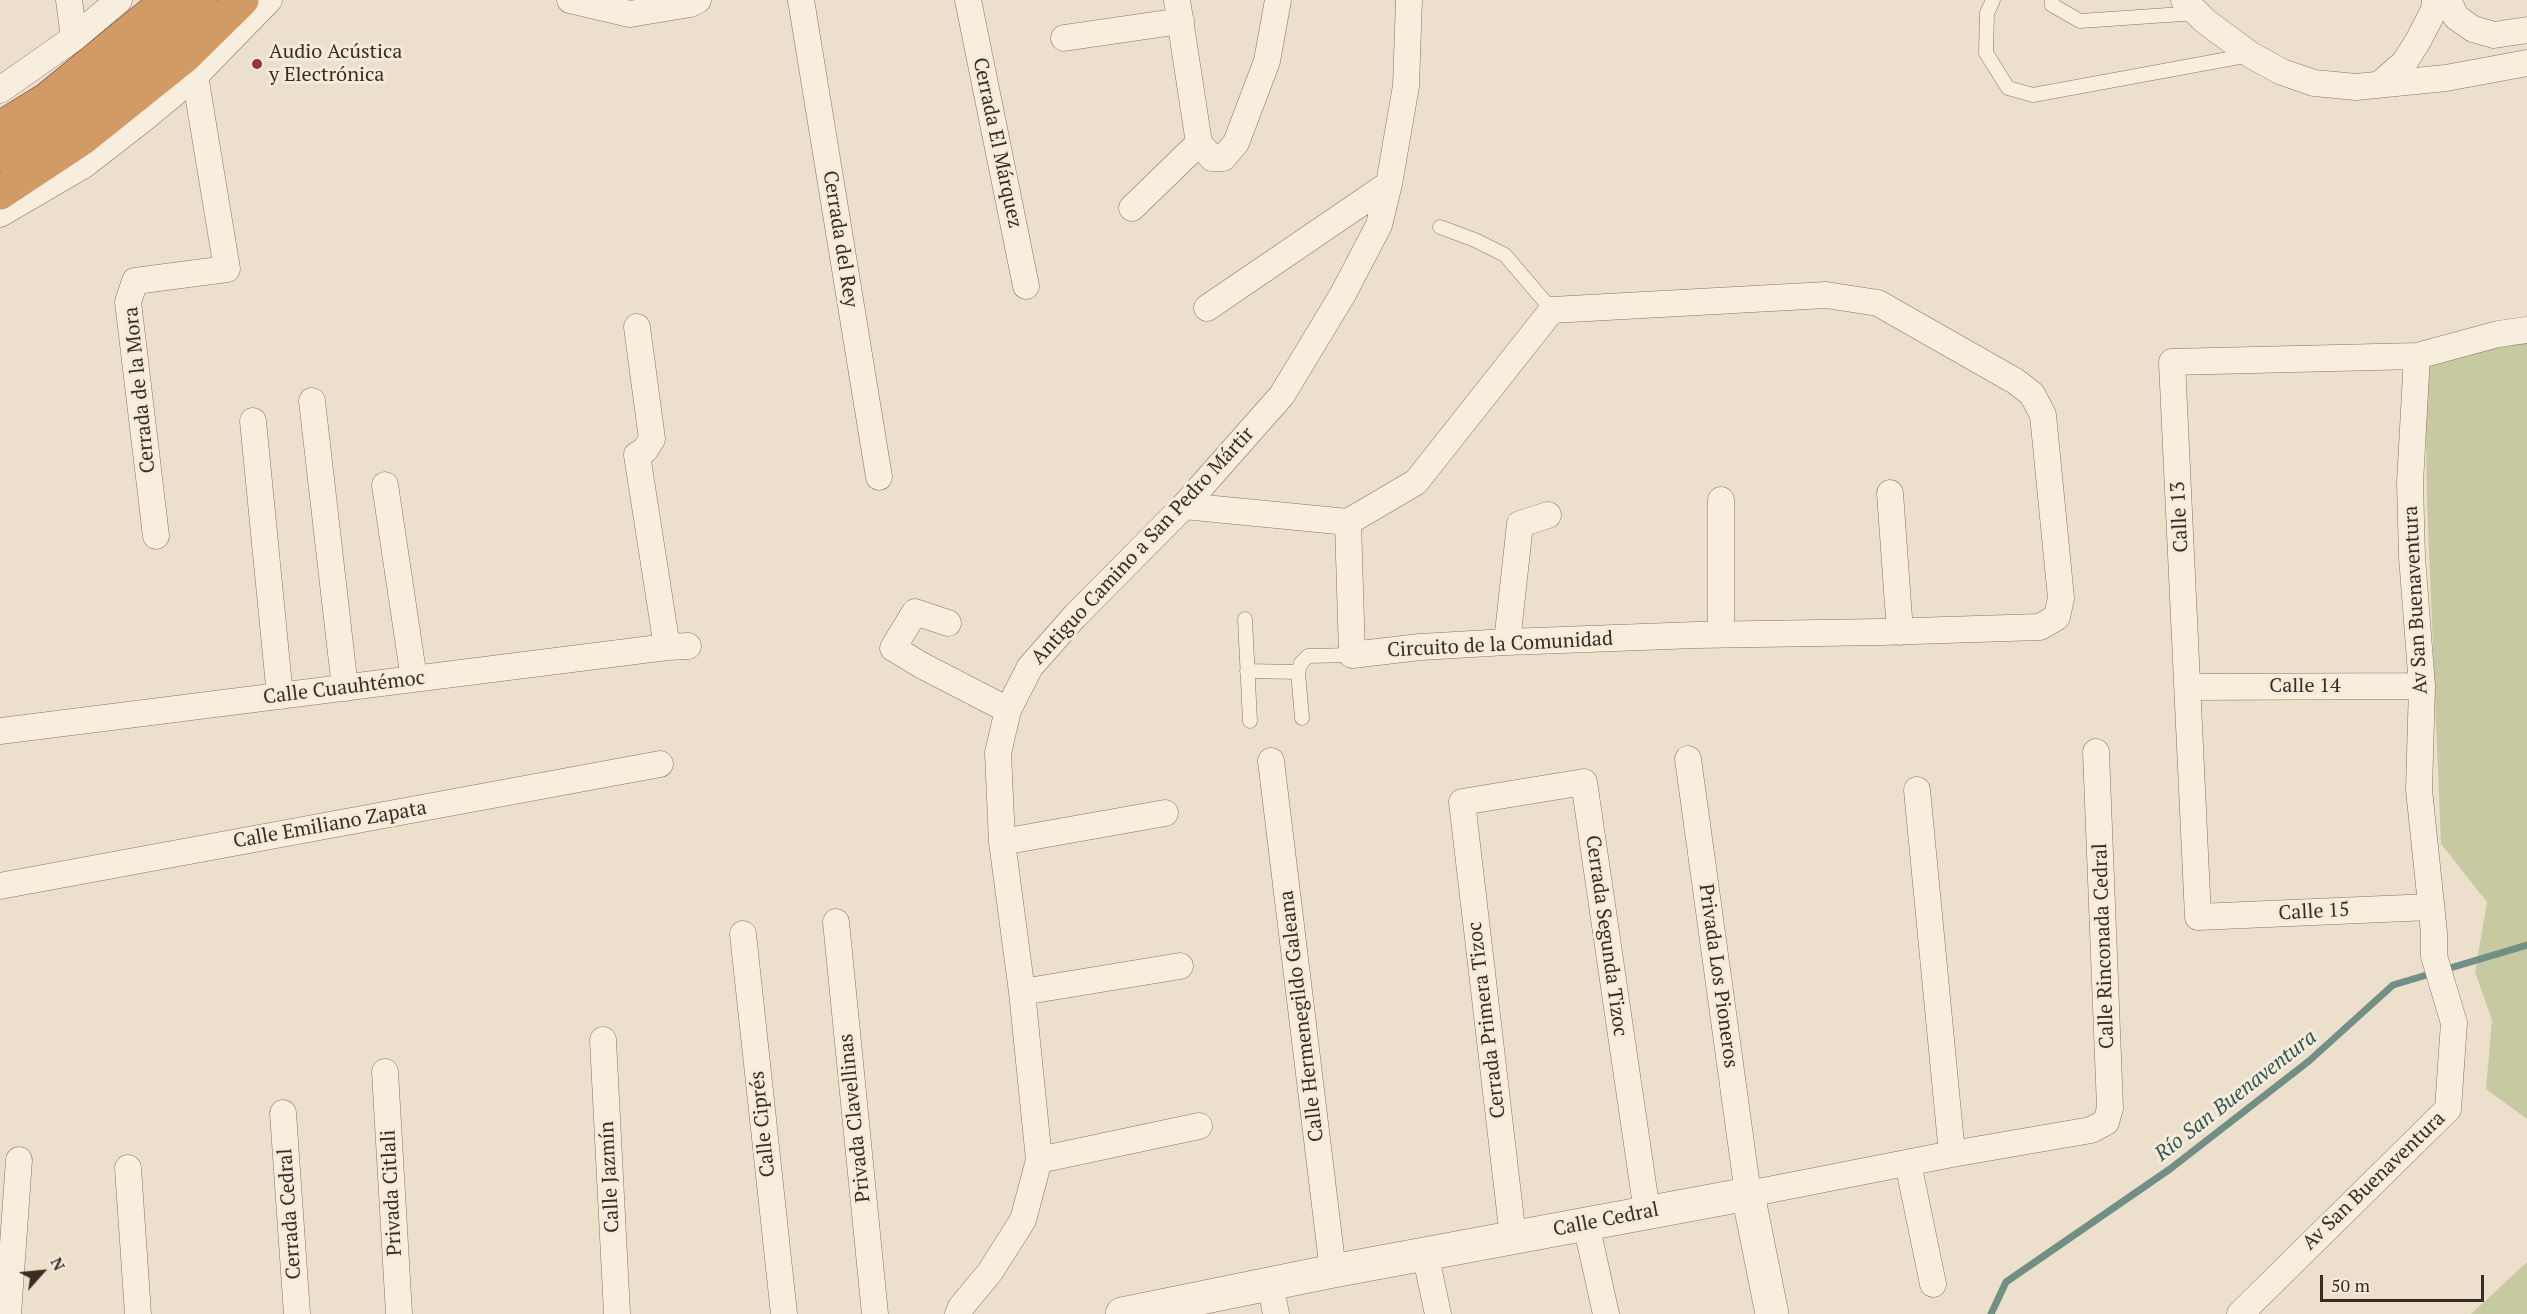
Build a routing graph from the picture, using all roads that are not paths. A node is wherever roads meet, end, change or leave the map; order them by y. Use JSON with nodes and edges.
{"nodes":[{"id":1,"x":69,"y":0,"type":"edge"},
{"id":2,"x":119,"y":0,"type":"edge"},
{"id":3,"x":168,"y":0,"type":"edge"},
{"id":4,"x":201,"y":0,"type":"edge"},
{"id":5,"x":222,"y":0,"type":"edge"},
{"id":6,"x":242,"y":0,"type":"edge"},
{"id":7,"x":269,"y":0,"type":"edge"},
{"id":8,"x":570,"y":0,"type":"edge"},
{"id":9,"x":698,"y":0,"type":"edge"},
{"id":10,"x":801,"y":0,"type":"edge"},
{"id":11,"x":968,"y":0,"type":"edge"},
{"id":12,"x":1278,"y":0,"type":"edge"},
{"id":13,"x":1409,"y":0,"type":"edge"},
{"id":14,"x":1993,"y":0,"type":"edge"},
{"id":15,"x":2052,"y":0,"type":"edge"},
{"id":16,"x":2435,"y":0,"type":"edge"},
{"id":17,"x":2448,"y":0,"type":"edge"},
{"id":18,"x":2190,"y":7,"type":"edge"},
{"id":19,"x":1179,"y":11,"type":"edge"},
{"id":20,"x":2527,"y":30,"type":"edge"},
{"id":21,"x":74,"y":38,"type":"junction"},
{"id":22,"x":1064,"y":38,"type":"dead end"},
{"id":23,"x":2251,"y":55,"type":"junction"},
{"id":24,"x":2527,"y":63,"type":"edge"},
{"id":25,"x":195,"y":76,"type":"junction"},
{"id":26,"x":2381,"y":83,"type":"junction"},
{"id":27,"x":0,"y":90,"type":"edge"},
{"id":28,"x":0,"y":128,"type":"edge"},
{"id":29,"x":1205,"y":151,"type":"junction"},
{"id":30,"x":0,"y":156,"type":"edge"},
{"id":31,"x":0,"y":176,"type":"edge"},
{"id":32,"x":1389,"y":184,"type":"junction"},
{"id":33,"x":0,"y":193,"type":"edge"},
{"id":34,"x":1132,"y":208,"type":"dead end"},
{"id":35,"x":0,"y":214,"type":"edge"},
{"id":36,"x":1440,"y":227,"type":"dead end"},
{"id":37,"x":1026,"y":285,"type":"dead end"},
{"id":38,"x":1207,"y":308,"type":"dead end"},
{"id":39,"x":1552,"y":310,"type":"junction"},
{"id":40,"x":637,"y":327,"type":"dead end"},
{"id":41,"x":2527,"y":330,"type":"edge"},
{"id":42,"x":2417,"y":356,"type":"junction"},
{"id":43,"x":312,"y":401,"type":"dead end"},
{"id":44,"x":253,"y":421,"type":"dead end"},
{"id":45,"x":879,"y":477,"type":"dead end"},
{"id":46,"x":385,"y":485,"type":"dead end"},
{"id":47,"x":1890,"y":493,"type":"dead end"},
{"id":48,"x":1721,"y":500,"type":"dead end"},
{"id":49,"x":1184,"y":506,"type":"junction"},
{"id":50,"x":1548,"y":515,"type":"dead end"},
{"id":51,"x":1348,"y":522,"type":"junction"},
{"id":52,"x":156,"y":536,"type":"dead end"},
{"id":53,"x":1245,"y":619,"type":"dead end"},
{"id":54,"x":948,"y":622,"type":"dead end"},
{"id":55,"x":1900,"y":632,"type":"junction"},
{"id":56,"x":1721,"y":634,"type":"junction"},
{"id":57,"x":1507,"y":642,"type":"junction"},
{"id":58,"x":1352,"y":655,"type":"junction"},
{"id":59,"x":1247,"y":671,"type":"junction"},
{"id":60,"x":1298,"y":672,"type":"junction"},
{"id":61,"x":414,"y":679,"type":"junction"},
{"id":62,"x":2422,"y":686,"type":"junction"},
{"id":63,"x":2188,"y":687,"type":"junction"},
{"id":64,"x":345,"y":688,"type":"junction"},
{"id":65,"x":280,"y":696,"type":"junction"},
{"id":66,"x":1008,"y":710,"type":"junction"},
{"id":67,"x":1302,"y":718,"type":"dead end"},
{"id":68,"x":1250,"y":721,"type":"dead end"},
{"id":69,"x":0,"y":732,"type":"edge"},
{"id":70,"x":2096,"y":752,"type":"dead end"},
{"id":71,"x":1688,"y":759,"type":"dead end"},
{"id":72,"x":1271,"y":761,"type":"dead end"},
{"id":73,"x":660,"y":764,"type":"dead end"},
{"id":74,"x":1917,"y":790,"type":"dead end"},
{"id":75,"x":1462,"y":802,"type":"joint"},
{"id":76,"x":1165,"y":813,"type":"dead end"},
{"id":77,"x":1002,"y":842,"type":"junction"},
{"id":78,"x":0,"y":886,"type":"edge"},
{"id":79,"x":2430,"y":907,"type":"junction"},
{"id":80,"x":2198,"y":917,"type":"joint"},
{"id":81,"x":836,"y":922,"type":"dead end"},
{"id":82,"x":743,"y":934,"type":"dead end"},
{"id":83,"x":1180,"y":966,"type":"dead end"},
{"id":84,"x":1022,"y":992,"type":"junction"},
{"id":85,"x":603,"y":1040,"type":"dead end"},
{"id":86,"x":385,"y":1072,"type":"dead end"},
{"id":87,"x":283,"y":1113,"type":"dead end"},
{"id":88,"x":1199,"y":1126,"type":"dead end"},
{"id":89,"x":2091,"y":1130,"type":"joint"},
{"id":90,"x":1952,"y":1154,"type":"junction"},
{"id":91,"x":19,"y":1160,"type":"dead end"},
{"id":92,"x":1039,"y":1160,"type":"junction"},
{"id":93,"x":1908,"y":1163,"type":"junction"},
{"id":94,"x":128,"y":1168,"type":"dead end"},
{"id":95,"x":1749,"y":1194,"type":"junction"},
{"id":96,"x":1647,"y":1212,"type":"junction"},
{"id":97,"x":1586,"y":1224,"type":"junction"},
{"id":98,"x":1513,"y":1237,"type":"junction"},
{"id":99,"x":1425,"y":1253,"type":"junction"},
{"id":100,"x":1333,"y":1270,"type":"junction"},
{"id":101,"x":1934,"y":1284,"type":"dead end"},
{"id":102,"x":1273,"y":1298,"type":"edge"},
{"id":103,"x":8,"y":1314,"type":"edge"},
{"id":104,"x":138,"y":1314,"type":"edge"},
{"id":105,"x":297,"y":1314,"type":"edge"},
{"id":106,"x":399,"y":1314,"type":"edge"},
{"id":107,"x":617,"y":1314,"type":"edge"},
{"id":108,"x":784,"y":1314,"type":"edge"},
{"id":109,"x":875,"y":1314,"type":"edge"},
{"id":110,"x":958,"y":1314,"type":"edge"},
{"id":111,"x":1122,"y":1314,"type":"edge"},
{"id":112,"x":1438,"y":1314,"type":"edge"},
{"id":113,"x":1606,"y":1314,"type":"edge"},
{"id":114,"x":1772,"y":1314,"type":"edge"},
{"id":115,"x":2241,"y":1314,"type":"edge"}],
"edges":[{"from":1,"to":21,"type":"street"},
{"from":2,"to":21,"type":"street"},
{"from":3,"to":28,"type":"highway"},
{"from":4,"to":30,"type":"highway"},
{"from":5,"to":31,"type":"highway"},
{"from":6,"to":33,"type":"highway"},
{"from":7,"to":25,"type":"street"},
{"from":8,"to":9,"type":"street"},
{"from":10,"to":45,"type":"street","name":"Cerrada del Rey"},
{"from":11,"to":37,"type":"street","name":"Cerrada El Márquez"},
{"from":12,"to":29,"type":"street"},
{"from":13,"to":32,"type":"street","name":"Antiguo Camino a San Pedro Mártir"},
{"from":14,"to":23,"type":"lane"},
{"from":15,"to":18,"type":"lane"},
{"from":16,"to":26,"type":"street"},
{"from":17,"to":20,"type":"street"},
{"from":18,"to":23,"type":"street"},
{"from":19,"to":22,"type":"street"},
{"from":19,"to":29,"type":"street"},
{"from":21,"to":27,"type":"street"},
{"from":23,"to":26,"type":"street"},
{"from":24,"to":26,"type":"street"},
{"from":25,"to":35,"type":"street"},
{"from":25,"to":52,"type":"street","name":"Cerrada de la Mora"},
{"from":29,"to":34,"type":"street"},
{"from":32,"to":38,"type":"street"},
{"from":32,"to":49,"type":"street","name":"Antiguo Camino a San Pedro Mártir"},
{"from":36,"to":39,"type":"lane"},
{"from":39,"to":51,"type":"street"},
{"from":39,"to":55,"type":"street","name":"Circuito de la Comunidad"},
{"from":40,"to":61,"type":"street","name":"Calle Cuauhtémoc"},
{"from":41,"to":42,"type":"street"},
{"from":42,"to":62,"type":"street","name":"Av San Buenaventura"},
{"from":42,"to":63,"type":"street","name":"Calle 13"},
{"from":43,"to":64,"type":"street"},
{"from":44,"to":65,"type":"street"},
{"from":46,"to":61,"type":"street"},
{"from":47,"to":55,"type":"street"},
{"from":48,"to":56,"type":"street"},
{"from":49,"to":51,"type":"street"},
{"from":49,"to":66,"type":"street","name":"Antiguo Camino a San Pedro Mártir"},
{"from":50,"to":57,"type":"street"},
{"from":51,"to":58,"type":"street"},
{"from":53,"to":59,"type":"lane"},
{"from":54,"to":66,"type":"street"},
{"from":55,"to":56,"type":"street","name":"Circuito de la Comunidad"},
{"from":56,"to":57,"type":"street","name":"Circuito de la Comunidad"},
{"from":57,"to":58,"type":"street","name":"Circuito de la Comunidad"},
{"from":58,"to":60,"type":"lane"},
{"from":59,"to":60,"type":"lane"},
{"from":59,"to":68,"type":"lane"},
{"from":60,"to":67,"type":"lane"},
{"from":61,"to":64,"type":"street","name":"Calle Cuauhtémoc"},
{"from":62,"to":63,"type":"street","name":"Calle 14"},
{"from":62,"to":79,"type":"street","name":"Av San Buenaventura"},
{"from":63,"to":80,"type":"street","name":"Calle 13"},
{"from":64,"to":65,"type":"street","name":"Calle Cuauhtémoc"},
{"from":65,"to":69,"type":"street","name":"Calle Cuauhtémoc"},
{"from":66,"to":77,"type":"street","name":"Antiguo Camino a San Pedro Mártir"},
{"from":70,"to":89,"type":"street","name":"Calle Rinconada Cedral"},
{"from":71,"to":95,"type":"street","name":"Privada Los Pioneros"},
{"from":72,"to":100,"type":"street","name":"Calle Hermenegildo Galeana"},
{"from":73,"to":78,"type":"street","name":"Calle Emiliano Zapata"},
{"from":74,"to":90,"type":"street"},
{"from":75,"to":96,"type":"street","name":"Cerrada Segunda Tizoc"},
{"from":75,"to":98,"type":"street","name":"Cerrada Primera Tizoc"},
{"from":76,"to":77,"type":"street"},
{"from":77,"to":84,"type":"street","name":"Antiguo Camino a San Pedro Mártir"},
{"from":79,"to":80,"type":"street","name":"Calle 15"},
{"from":79,"to":115,"type":"street","name":"Av San Buenaventura"},
{"from":81,"to":109,"type":"street","name":"Privada Clavellinas"},
{"from":82,"to":108,"type":"street","name":"Calle Ciprés"},
{"from":83,"to":84,"type":"street"},
{"from":84,"to":92,"type":"street","name":"Antiguo Camino a San Pedro Mártir"},
{"from":85,"to":107,"type":"street","name":"Calle Jazmín"},
{"from":86,"to":106,"type":"street","name":"Privada Citlali"},
{"from":87,"to":105,"type":"street","name":"Cerrada Cedral"},
{"from":88,"to":92,"type":"street"},
{"from":89,"to":90,"type":"street","name":"Calle Cedral"},
{"from":90,"to":93,"type":"street","name":"Calle Cedral"},
{"from":91,"to":103,"type":"street"},
{"from":92,"to":110,"type":"street","name":"Antiguo Camino a San Pedro Mártir"},
{"from":93,"to":95,"type":"street","name":"Calle Cedral"},
{"from":93,"to":101,"type":"street"},
{"from":94,"to":104,"type":"street"},
{"from":95,"to":96,"type":"street","name":"Calle Cedral"},
{"from":95,"to":114,"type":"street"},
{"from":96,"to":97,"type":"street","name":"Calle Cedral"},
{"from":97,"to":98,"type":"street","name":"Calle Cedral"},
{"from":97,"to":113,"type":"street"},
{"from":98,"to":99,"type":"street","name":"Calle Cedral"},
{"from":99,"to":100,"type":"street","name":"Calle Cedral"},
{"from":99,"to":112,"type":"street"},
{"from":100,"to":102,"type":"street","name":"Calle Cedral"},
{"from":102,"to":111,"type":"street","name":"Calle Cedral"}]}
